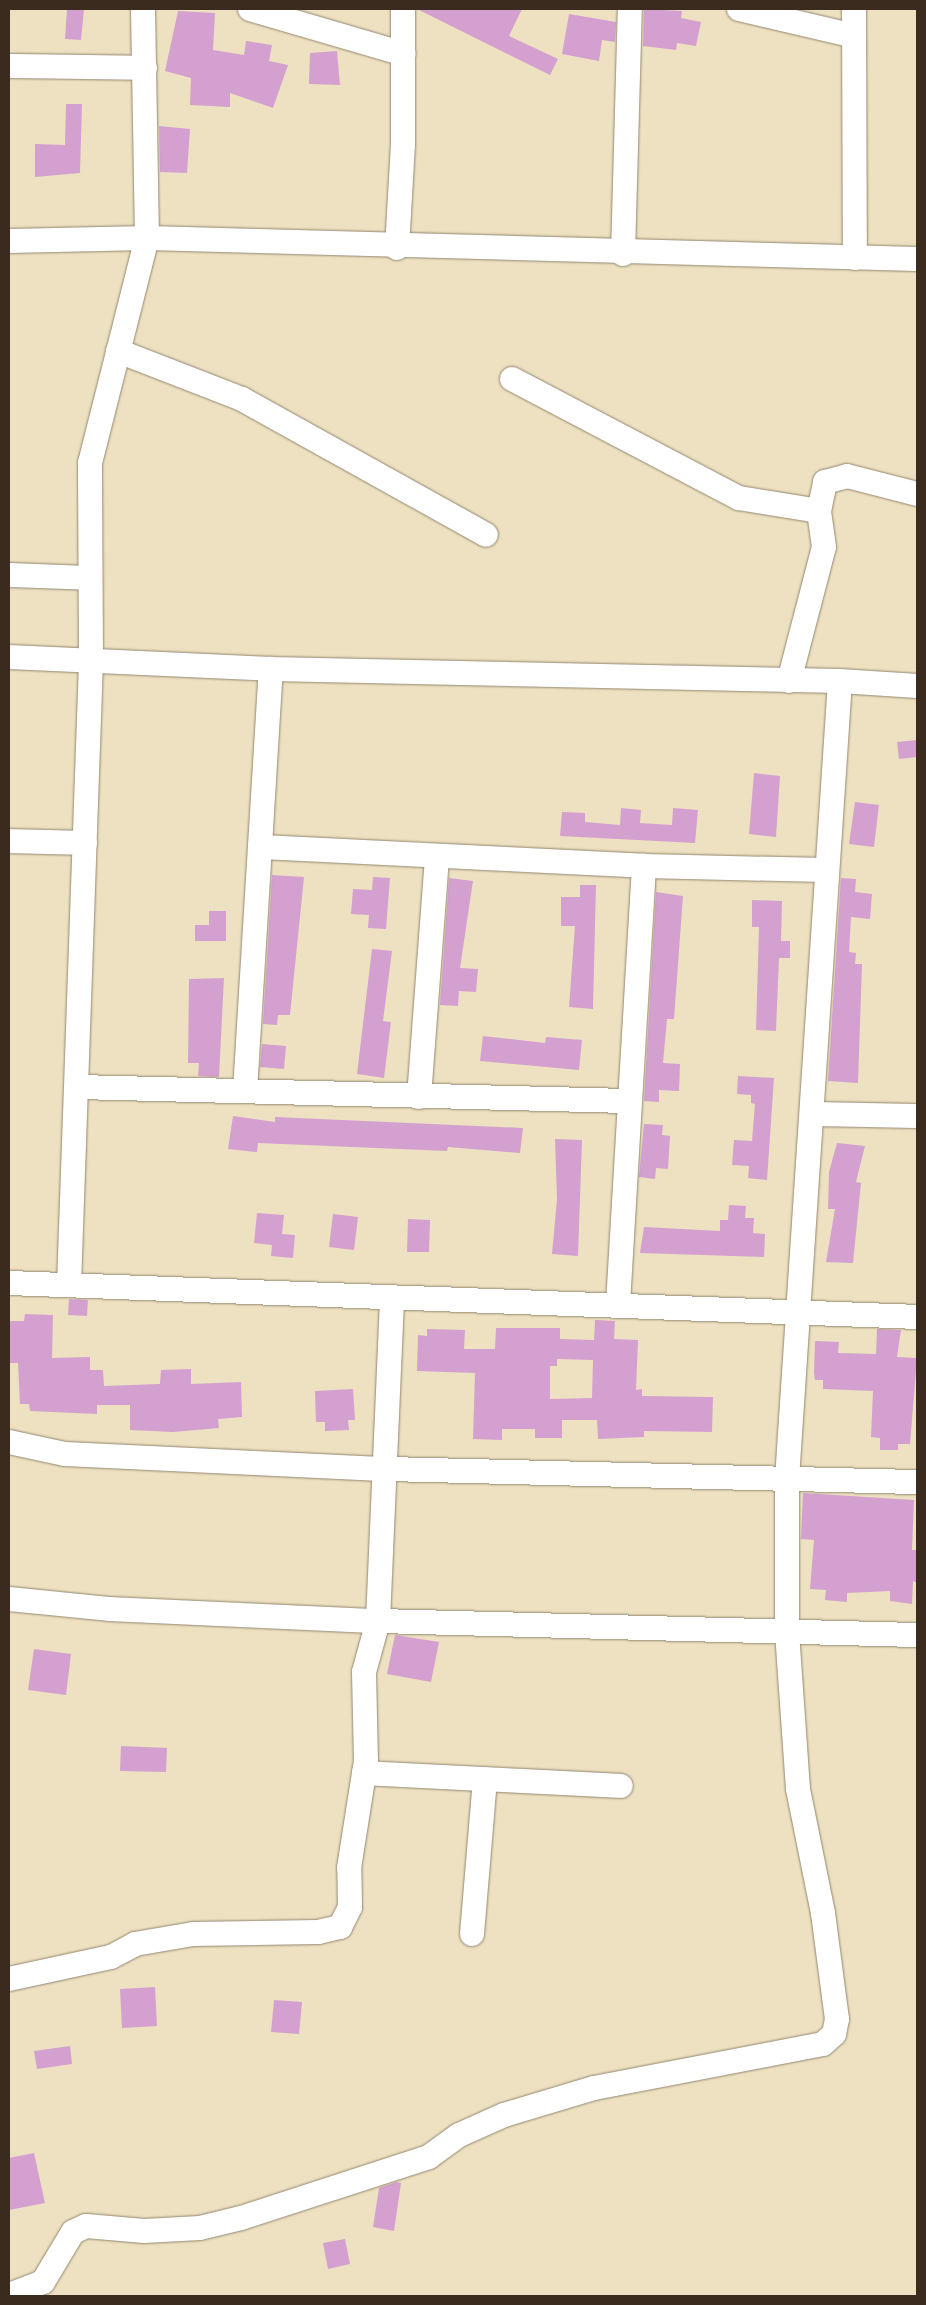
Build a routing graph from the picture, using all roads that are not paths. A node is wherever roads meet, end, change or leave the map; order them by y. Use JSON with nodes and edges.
{"nodes":[{"id":1,"x":143,"y":9,"type":"edge"},
{"id":2,"x":250,"y":9,"type":"edge"},
{"id":3,"x":403,"y":9,"type":"edge"},
{"id":4,"x":630,"y":9,"type":"edge"},
{"id":5,"x":739,"y":9,"type":"edge"},
{"id":6,"x":854,"y":9,"type":"edge"},
{"id":7,"x":854,"y":36,"type":"junction"},
{"id":8,"x":404,"y":54,"type":"junction"},
{"id":9,"x":9,"y":66,"type":"edge"},
{"id":10,"x":145,"y":68,"type":"junction"},
{"id":11,"x":147,"y":238,"type":"junction"},
{"id":12,"x":9,"y":242,"type":"edge"},
{"id":13,"x":397,"y":248,"type":"junction"},
{"id":14,"x":623,"y":254,"type":"junction"},
{"id":15,"x":855,"y":258,"type":"junction"},
{"id":16,"x":917,"y":259,"type":"edge"},
{"id":17,"x":118,"y":351,"type":"junction"},
{"id":18,"x":512,"y":379,"type":"dead end"},
{"id":19,"x":917,"y":494,"type":"edge"},
{"id":20,"x":819,"y":512,"type":"junction"},
{"id":21,"x":486,"y":535,"type":"dead end"},
{"id":22,"x":9,"y":575,"type":"edge"},
{"id":23,"x":89,"y":578,"type":"junction"},
{"id":24,"x":9,"y":657,"type":"edge"},
{"id":25,"x":91,"y":660,"type":"junction"},
{"id":26,"x":271,"y":669,"type":"junction"},
{"id":27,"x":789,"y":681,"type":"junction"},
{"id":28,"x":840,"y":681,"type":"junction"},
{"id":29,"x":917,"y":686,"type":"edge"},
{"id":30,"x":9,"y":841,"type":"edge"},
{"id":31,"x":85,"y":843,"type":"junction"},
{"id":32,"x":262,"y":847,"type":"junction"},
{"id":33,"x":438,"y":858,"type":"junction"},
{"id":34,"x":644,"y":866,"type":"junction"},
{"id":35,"x":825,"y":870,"type":"junction"},
{"id":36,"x":78,"y":1087,"type":"junction"},
{"id":37,"x":245,"y":1091,"type":"junction"},
{"id":38,"x":419,"y":1097,"type":"junction"},
{"id":39,"x":629,"y":1101,"type":"junction"},
{"id":40,"x":813,"y":1114,"type":"junction"},
{"id":41,"x":917,"y":1116,"type":"edge"},
{"id":42,"x":9,"y":1283,"type":"edge"},
{"id":43,"x":69,"y":1285,"type":"junction"},
{"id":44,"x":392,"y":1296,"type":"junction"},
{"id":45,"x":618,"y":1304,"type":"junction"},
{"id":46,"x":795,"y":1311,"type":"junction"},
{"id":47,"x":917,"y":1317,"type":"edge"},
{"id":48,"x":9,"y":1442,"type":"edge"},
{"id":49,"x":387,"y":1469,"type":"junction"},
{"id":50,"x":787,"y":1478,"type":"junction"},
{"id":51,"x":917,"y":1482,"type":"edge"},
{"id":52,"x":9,"y":1599,"type":"edge"},
{"id":53,"x":378,"y":1620,"type":"junction"},
{"id":54,"x":787,"y":1632,"type":"junction"},
{"id":55,"x":917,"y":1635,"type":"edge"},
{"id":56,"x":364,"y":1773,"type":"junction"},
{"id":57,"x":485,"y":1780,"type":"junction"},
{"id":58,"x":621,"y":1786,"type":"dead end"},
{"id":59,"x":472,"y":1934,"type":"dead end"},
{"id":60,"x":9,"y":1979,"type":"edge"},
{"id":61,"x":9,"y":2295,"type":"edge"}],
"edges":[{"from":1,"to":10,"type":"street"},
{"from":2,"to":8,"type":"street"},
{"from":3,"to":8,"type":"street"},
{"from":4,"to":14,"type":"street"},
{"from":5,"to":7,"type":"street"},
{"from":6,"to":7,"type":"street"},
{"from":7,"to":15,"type":"street"},
{"from":8,"to":13,"type":"street"},
{"from":9,"to":10,"type":"street"},
{"from":10,"to":11,"type":"street"},
{"from":11,"to":12,"type":"street"},
{"from":11,"to":13,"type":"street"},
{"from":11,"to":17,"type":"street"},
{"from":13,"to":14,"type":"street"},
{"from":14,"to":15,"type":"street"},
{"from":15,"to":16,"type":"street"},
{"from":17,"to":21,"type":"street"},
{"from":17,"to":23,"type":"street"},
{"from":18,"to":20,"type":"street"},
{"from":19,"to":20,"type":"street"},
{"from":20,"to":27,"type":"street"},
{"from":22,"to":23,"type":"street"},
{"from":23,"to":25,"type":"street"},
{"from":24,"to":25,"type":"street"},
{"from":25,"to":26,"type":"street"},
{"from":25,"to":31,"type":"street"},
{"from":26,"to":27,"type":"street"},
{"from":26,"to":32,"type":"street"},
{"from":27,"to":28,"type":"street"},
{"from":28,"to":29,"type":"street"},
{"from":28,"to":35,"type":"street"},
{"from":30,"to":31,"type":"street"},
{"from":31,"to":36,"type":"street"},
{"from":32,"to":33,"type":"street"},
{"from":32,"to":37,"type":"street"},
{"from":33,"to":34,"type":"street"},
{"from":33,"to":38,"type":"street"},
{"from":34,"to":35,"type":"street"},
{"from":34,"to":39,"type":"street"},
{"from":35,"to":40,"type":"street"},
{"from":36,"to":37,"type":"street"},
{"from":36,"to":43,"type":"street"},
{"from":37,"to":38,"type":"street"},
{"from":38,"to":39,"type":"street"},
{"from":39,"to":45,"type":"street"},
{"from":40,"to":41,"type":"street"},
{"from":40,"to":46,"type":"street"},
{"from":42,"to":43,"type":"street"},
{"from":43,"to":44,"type":"street"},
{"from":44,"to":45,"type":"street"},
{"from":44,"to":49,"type":"street"},
{"from":45,"to":46,"type":"street"},
{"from":46,"to":47,"type":"street"},
{"from":46,"to":50,"type":"street"},
{"from":48,"to":49,"type":"street"},
{"from":49,"to":50,"type":"street"},
{"from":49,"to":53,"type":"street"},
{"from":50,"to":51,"type":"street"},
{"from":50,"to":54,"type":"street"},
{"from":52,"to":53,"type":"street"},
{"from":53,"to":54,"type":"street"},
{"from":53,"to":56,"type":"street"},
{"from":54,"to":55,"type":"street"},
{"from":54,"to":61,"type":"street"},
{"from":56,"to":57,"type":"street"},
{"from":56,"to":60,"type":"street"},
{"from":57,"to":58,"type":"street"},
{"from":57,"to":59,"type":"street"}]}
